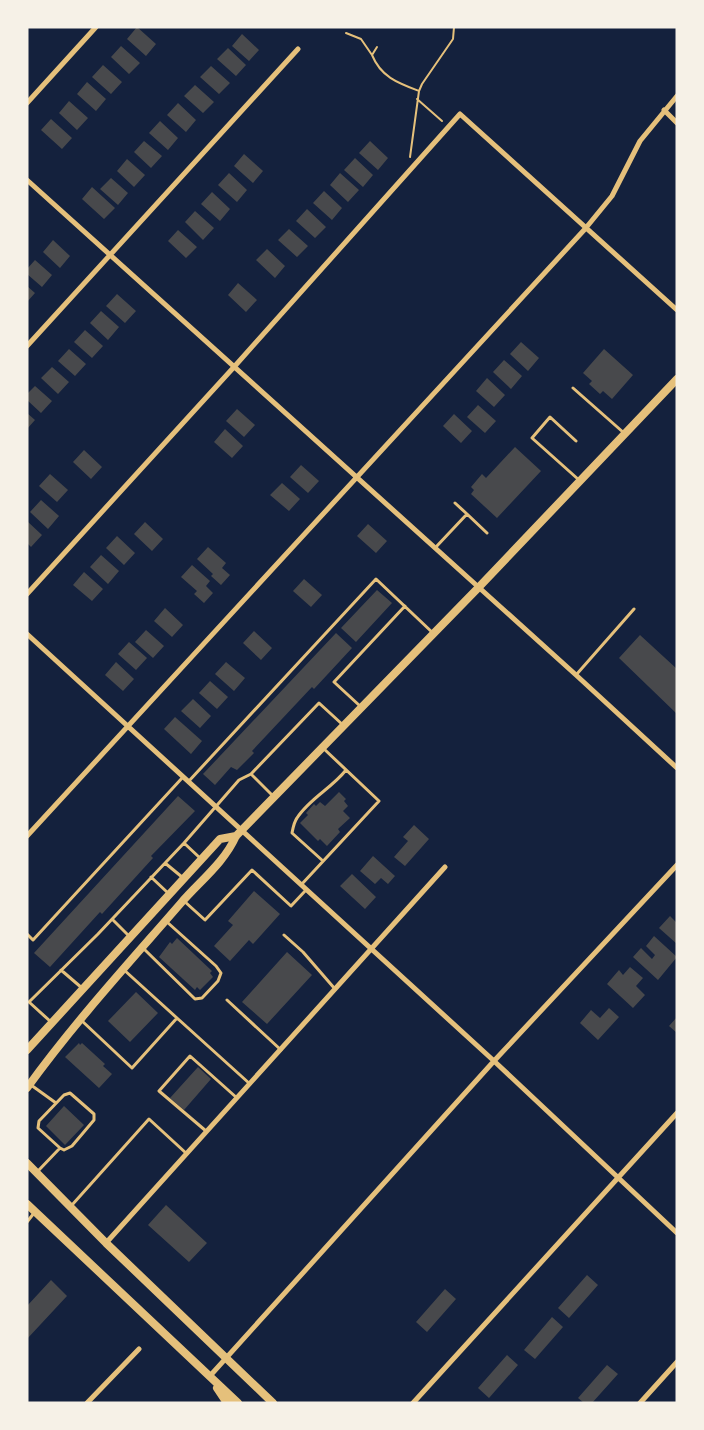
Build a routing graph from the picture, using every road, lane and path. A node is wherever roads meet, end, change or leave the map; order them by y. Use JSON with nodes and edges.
{"nodes":[{"id":1,"x":96,"y":27,"type":"edge"},
{"id":2,"x":454,"y":27,"type":"edge"},
{"id":3,"x":346,"y":33,"type":"dead end"},
{"id":4,"x":376,"y":47,"type":"dead end"},
{"id":5,"x":298,"y":49,"type":"dead end"},
{"id":6,"x":372,"y":54,"type":"junction"},
{"id":7,"x":419,"y":91,"type":"junction"},
{"id":8,"x":677,"y":96,"type":"edge"},
{"id":9,"x":417,"y":99,"type":"junction"},
{"id":10,"x":27,"y":103,"type":"edge"},
{"id":11,"x":664,"y":110,"type":"junction"},
{"id":12,"x":442,"y":121,"type":"dead end"},
{"id":13,"x":677,"y":123,"type":"edge"},
{"id":14,"x":410,"y":157,"type":"dead end"},
{"id":15,"x":27,"y":180,"type":"edge"},
{"id":16,"x":585,"y":229,"type":"junction"},
{"id":17,"x":109,"y":254,"type":"junction"},
{"id":18,"x":677,"y":310,"type":"edge"},
{"id":19,"x":27,"y":346,"type":"edge"},
{"id":20,"x":234,"y":367,"type":"junction"},
{"id":21,"x":677,"y":380,"type":"edge"},
{"id":22,"x":573,"y":388,"type":"dead end"},
{"id":23,"x":625,"y":434,"type":"junction"},
{"id":24,"x":576,"y":441,"type":"dead end"},
{"id":25,"x":358,"y":478,"type":"junction"},
{"id":26,"x":580,"y":481,"type":"junction"},
{"id":27,"x":455,"y":502,"type":"dead end"},
{"id":28,"x":467,"y":514,"type":"junction"},
{"id":29,"x":487,"y":532,"type":"dead end"},
{"id":30,"x":435,"y":548,"type":"junction"},
{"id":31,"x":479,"y":587,"type":"junction"},
{"id":32,"x":27,"y":594,"type":"edge"},
{"id":33,"x":405,"y":606,"type":"junction"},
{"id":34,"x":634,"y":609,"type":"dead end"},
{"id":35,"x":27,"y":634,"type":"edge"},
{"id":36,"x":434,"y":634,"type":"junction"},
{"id":37,"x":576,"y":675,"type":"junction"},
{"id":38,"x":362,"y":708,"type":"junction"},
{"id":39,"x":129,"y":726,"type":"junction"},
{"id":40,"x":344,"y":727,"type":"junction"},
{"id":41,"x":324,"y":748,"type":"junction"},
{"id":42,"x":677,"y":768,"type":"edge"},
{"id":43,"x":346,"y":770,"type":"junction"},
{"id":44,"x":251,"y":774,"type":"junction"},
{"id":45,"x":186,"y":779,"type":"junction"},
{"id":46,"x":275,"y":798,"type":"junction"},
{"id":47,"x":215,"y":806,"type":"junction"},
{"id":48,"x":239,"y":834,"type":"junction"},
{"id":49,"x":27,"y":836,"type":"edge"},
{"id":50,"x":184,"y":843,"type":"junction"},
{"id":51,"x":201,"y":859,"type":"junction"},
{"id":52,"x":323,"y":861,"type":"junction"},
{"id":53,"x":165,"y":863,"type":"junction"},
{"id":54,"x":677,"y":865,"type":"edge"},
{"id":55,"x":445,"y":867,"type":"dead end"},
{"id":56,"x":151,"y":877,"type":"junction"},
{"id":57,"x":184,"y":879,"type":"junction"},
{"id":58,"x":303,"y":887,"type":"junction"},
{"id":59,"x":170,"y":894,"type":"junction"},
{"id":60,"x":183,"y":900,"type":"junction"},
{"id":61,"x":112,"y":919,"type":"junction"},
{"id":62,"x":166,"y":921,"type":"junction"},
{"id":63,"x":27,"y":934,"type":"edge"},
{"id":64,"x":284,"y":935,"type":"dead end"},
{"id":65,"x":129,"y":936,"type":"junction"},
{"id":66,"x":142,"y":948,"type":"junction"},
{"id":67,"x":372,"y":949,"type":"junction"},
{"id":68,"x":123,"y":969,"type":"junction"},
{"id":69,"x":62,"y":970,"type":"junction"},
{"id":70,"x":82,"y":988,"type":"junction"},
{"id":71,"x":335,"y":989,"type":"junction"},
{"id":72,"x":227,"y":1000,"type":"dead end"},
{"id":73,"x":28,"y":1003,"type":"edge"},
{"id":74,"x":177,"y":1018,"type":"junction"},
{"id":75,"x":80,"y":1019,"type":"junction"},
{"id":76,"x":51,"y":1022,"type":"junction"},
{"id":77,"x":27,"y":1050,"type":"edge"},
{"id":78,"x":281,"y":1050,"type":"junction"},
{"id":79,"x":494,"y":1061,"type":"junction"},
{"id":80,"x":250,"y":1084,"type":"junction"},
{"id":81,"x":28,"y":1086,"type":"edge"},
{"id":82,"x":237,"y":1098,"type":"junction"},
{"id":83,"x":56,"y":1103,"type":"junction"},
{"id":84,"x":677,"y":1113,"type":"edge"},
{"id":85,"x":207,"y":1132,"type":"junction"},
{"id":86,"x":60,"y":1148,"type":"junction"},
{"id":87,"x":187,"y":1154,"type":"junction"},
{"id":88,"x":27,"y":1163,"type":"edge"},
{"id":89,"x":37,"y":1173,"type":"junction"},
{"id":90,"x":618,"y":1177,"type":"junction"},
{"id":91,"x":27,"y":1204,"type":"edge"},
{"id":92,"x":71,"y":1207,"type":"junction"},
{"id":93,"x":35,"y":1211,"type":"junction"},
{"id":94,"x":27,"y":1222,"type":"edge"},
{"id":95,"x":677,"y":1233,"type":"edge"},
{"id":96,"x":106,"y":1243,"type":"junction"},
{"id":97,"x":139,"y":1348,"type":"dead end"},
{"id":98,"x":226,"y":1358,"type":"junction"},
{"id":99,"x":677,"y":1362,"type":"edge"},
{"id":100,"x":209,"y":1377,"type":"junction"},
{"id":101,"x":87,"y":1403,"type":"edge"},
{"id":102,"x":227,"y":1403,"type":"edge"},
{"id":103,"x":238,"y":1403,"type":"edge"},
{"id":104,"x":273,"y":1403,"type":"edge"},
{"id":105,"x":413,"y":1403,"type":"edge"},
{"id":106,"x":640,"y":1403,"type":"edge"}],
"edges":[{"from":1,"to":10,"type":"street"},
{"from":2,"to":7,"type":"path"},
{"from":3,"to":6,"type":"path"},
{"from":4,"to":6,"type":"path"},
{"from":5,"to":17,"type":"street"},
{"from":6,"to":7,"type":"path"},
{"from":7,"to":9,"type":"path"},
{"from":8,"to":11,"type":"street"},
{"from":9,"to":12,"type":"path"},
{"from":9,"to":14,"type":"path"},
{"from":11,"to":13,"type":"street"},
{"from":11,"to":16,"type":"street"},
{"from":15,"to":17,"type":"street"},
{"from":16,"to":18,"type":"street"},
{"from":16,"to":20,"type":"street"},
{"from":16,"to":25,"type":"street"},
{"from":17,"to":19,"type":"street"},
{"from":17,"to":20,"type":"street"},
{"from":20,"to":25,"type":"street"},
{"from":20,"to":32,"type":"street"},
{"from":21,"to":23,"type":"main road"},
{"from":22,"to":23,"type":"lane"},
{"from":23,"to":26,"type":"main road"},
{"from":24,"to":26,"type":"lane"},
{"from":25,"to":30,"type":"street"},
{"from":25,"to":39,"type":"street"},
{"from":26,"to":31,"type":"main road"},
{"from":27,"to":28,"type":"lane"},
{"from":28,"to":29,"type":"lane"},
{"from":28,"to":30,"type":"lane"},
{"from":30,"to":31,"type":"street"},
{"from":31,"to":36,"type":"main road"},
{"from":31,"to":37,"type":"street"},
{"from":33,"to":36,"type":"lane"},
{"from":33,"to":38,"type":"lane"},
{"from":33,"to":45,"type":"lane"},
{"from":34,"to":37,"type":"lane"},
{"from":35,"to":39,"type":"street"},
{"from":36,"to":38,"type":"main road"},
{"from":37,"to":42,"type":"street"},
{"from":38,"to":40,"type":"main road"},
{"from":39,"to":45,"type":"street"},
{"from":39,"to":49,"type":"street"},
{"from":40,"to":41,"type":"main road"},
{"from":40,"to":44,"type":"lane"},
{"from":41,"to":43,"type":"lane"},
{"from":41,"to":46,"type":"main road"},
{"from":43,"to":52,"type":"lane"},
{"from":43,"to":52,"type":"lane"},
{"from":44,"to":46,"type":"lane"},
{"from":44,"to":47,"type":"lane"},
{"from":45,"to":47,"type":"street"},
{"from":45,"to":63,"type":"lane"},
{"from":46,"to":48,"type":"main road"},
{"from":47,"to":48,"type":"street"},
{"from":47,"to":50,"type":"lane"},
{"from":48,"to":51,"type":"main road"},
{"from":48,"to":58,"type":"street"},
{"from":48,"to":60,"type":"main road"},
{"from":50,"to":51,"type":"lane"},
{"from":50,"to":53,"type":"lane"},
{"from":51,"to":57,"type":"main road"},
{"from":52,"to":58,"type":"lane"},
{"from":53,"to":56,"type":"lane"},
{"from":53,"to":57,"type":"lane"},
{"from":54,"to":79,"type":"street"},
{"from":55,"to":67,"type":"street"},
{"from":56,"to":59,"type":"lane"},
{"from":56,"to":61,"type":"lane"},
{"from":57,"to":59,"type":"main road"},
{"from":58,"to":60,"type":"lane"},
{"from":58,"to":67,"type":"street"},
{"from":59,"to":65,"type":"main road"},
{"from":60,"to":62,"type":"main road"},
{"from":61,"to":65,"type":"lane"},
{"from":61,"to":69,"type":"lane"},
{"from":62,"to":66,"type":"main road"},
{"from":62,"to":66,"type":"lane"},
{"from":64,"to":71,"type":"lane"},
{"from":65,"to":70,"type":"main road"},
{"from":66,"to":68,"type":"main road"},
{"from":67,"to":71,"type":"street"},
{"from":67,"to":79,"type":"street"},
{"from":68,"to":74,"type":"lane"},
{"from":68,"to":75,"type":"main road"},
{"from":69,"to":70,"type":"lane"},
{"from":69,"to":73,"type":"lane"},
{"from":70,"to":76,"type":"main road"},
{"from":71,"to":78,"type":"street"},
{"from":72,"to":78,"type":"lane"},
{"from":73,"to":76,"type":"lane"},
{"from":74,"to":75,"type":"lane"},
{"from":74,"to":80,"type":"lane"},
{"from":75,"to":81,"type":"main road"},
{"from":76,"to":77,"type":"main road"},
{"from":78,"to":80,"type":"street"},
{"from":79,"to":90,"type":"street"},
{"from":79,"to":98,"type":"street"},
{"from":80,"to":82,"type":"street"},
{"from":81,"to":83,"type":"lane"},
{"from":82,"to":85,"type":"street"},
{"from":82,"to":85,"type":"lane"},
{"from":83,"to":86,"type":"lane"},
{"from":83,"to":86,"type":"lane"},
{"from":84,"to":90,"type":"street"},
{"from":85,"to":87,"type":"street"},
{"from":86,"to":89,"type":"lane"},
{"from":87,"to":92,"type":"lane"},
{"from":87,"to":96,"type":"street"},
{"from":88,"to":89,"type":"main road"},
{"from":89,"to":92,"type":"main road"},
{"from":90,"to":95,"type":"street"},
{"from":90,"to":105,"type":"street"},
{"from":91,"to":93,"type":"main road"},
{"from":92,"to":96,"type":"main road"},
{"from":93,"to":94,"type":"lane"},
{"from":93,"to":100,"type":"main road"},
{"from":96,"to":98,"type":"main road"},
{"from":97,"to":101,"type":"street"},
{"from":98,"to":100,"type":"street"},
{"from":98,"to":104,"type":"main road"},
{"from":99,"to":106,"type":"street"},
{"from":100,"to":102,"type":"main road"},
{"from":100,"to":103,"type":"main road"}]}
